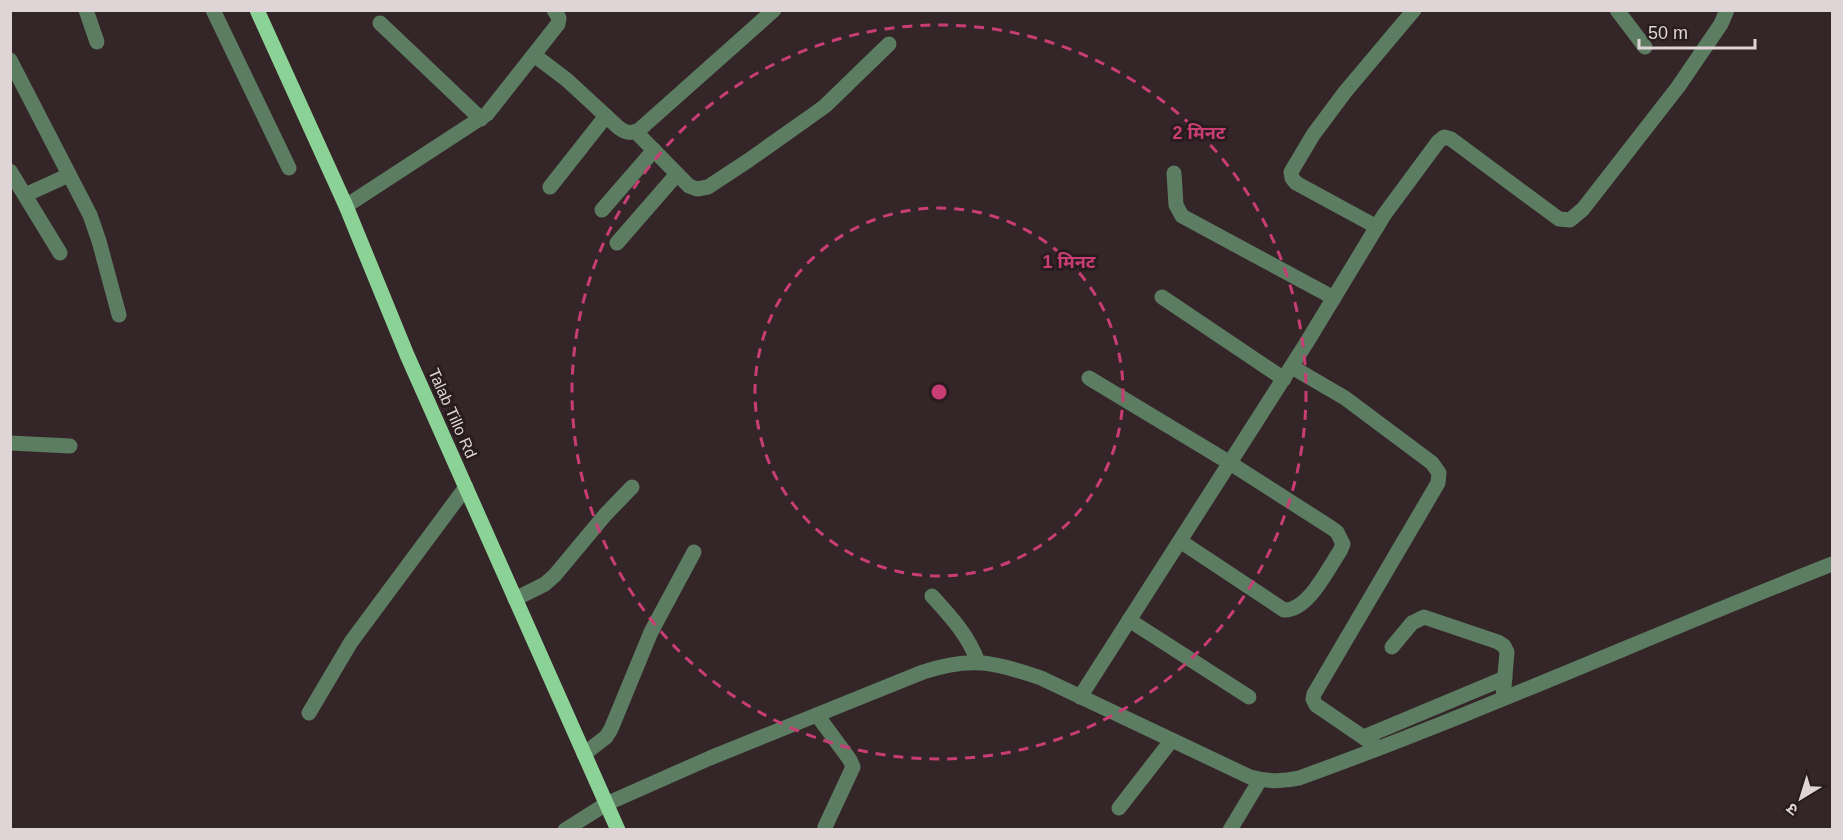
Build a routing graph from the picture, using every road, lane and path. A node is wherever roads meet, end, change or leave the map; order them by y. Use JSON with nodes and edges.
{"nodes":[{"id":1,"x":86,"y":10,"type":"edge"},
{"id":2,"x":213,"y":10,"type":"edge"},
{"id":3,"x":256,"y":10,"type":"edge"},
{"id":4,"x":555,"y":10,"type":"edge"},
{"id":5,"x":774,"y":10,"type":"edge"},
{"id":6,"x":1414,"y":10,"type":"edge"},
{"id":7,"x":1617,"y":10,"type":"edge"},
{"id":8,"x":1727,"y":11,"type":"edge"},
{"id":9,"x":380,"y":23,"type":"dead end"},
{"id":10,"x":97,"y":42,"type":"dead end"},
{"id":11,"x":889,"y":44,"type":"dead end"},
{"id":12,"x":1645,"y":47,"type":"dead end"},
{"id":13,"x":534,"y":55,"type":"junction"},
{"id":14,"x":10,"y":60,"type":"edge"},
{"id":15,"x":606,"y":116,"type":"junction"},
{"id":16,"x":481,"y":120,"type":"junction"},
{"id":17,"x":636,"y":132,"type":"junction"},
{"id":18,"x":654,"y":150,"type":"junction"},
{"id":19,"x":289,"y":168,"type":"dead end"},
{"id":20,"x":10,"y":171,"type":"edge"},
{"id":21,"x":1174,"y":173,"type":"dead end"},
{"id":22,"x":677,"y":174,"type":"junction"},
{"id":23,"x":69,"y":175,"type":"junction"},
{"id":24,"x":550,"y":187,"type":"dead end"},
{"id":25,"x":25,"y":195,"type":"junction"},
{"id":26,"x":346,"y":206,"type":"junction"},
{"id":27,"x":602,"y":210,"type":"dead end"},
{"id":28,"x":1377,"y":227,"type":"junction"},
{"id":29,"x":617,"y":243,"type":"dead end"},
{"id":30,"x":60,"y":253,"type":"dead end"},
{"id":31,"x":1162,"y":297,"type":"dead end"},
{"id":32,"x":1334,"y":298,"type":"junction"},
{"id":33,"x":119,"y":315,"type":"dead end"},
{"id":34,"x":1288,"y":373,"type":"junction"},
{"id":35,"x":1089,"y":378,"type":"dead end"},
{"id":36,"x":10,"y":443,"type":"edge"},
{"id":37,"x":70,"y":446,"type":"dead end"},
{"id":38,"x":1230,"y":463,"type":"junction"},
{"id":39,"x":466,"y":486,"type":"junction"},
{"id":40,"x":632,"y":487,"type":"dead end"},
{"id":41,"x":1180,"y":541,"type":"junction"},
{"id":42,"x":694,"y":552,"type":"dead end"},
{"id":43,"x":1833,"y":564,"type":"edge"},
{"id":44,"x":932,"y":596,"type":"dead end"},
{"id":45,"x":515,"y":599,"type":"junction"},
{"id":46,"x":1129,"y":620,"type":"junction"},
{"id":47,"x":1392,"y":647,"type":"dead end"},
{"id":48,"x":975,"y":654,"type":"junction"},
{"id":49,"x":1504,"y":687,"type":"junction"},
{"id":50,"x":1080,"y":697,"type":"junction"},
{"id":51,"x":1249,"y":697,"type":"dead end"},
{"id":52,"x":309,"y":713,"type":"dead end"},
{"id":53,"x":817,"y":715,"type":"junction"},
{"id":54,"x":1171,"y":741,"type":"junction"},
{"id":55,"x":1371,"y":742,"type":"junction"},
{"id":56,"x":584,"y":754,"type":"junction"},
{"id":57,"x":1260,"y":780,"type":"junction"},
{"id":58,"x":606,"y":804,"type":"junction"},
{"id":59,"x":1119,"y":808,"type":"dead end"},
{"id":60,"x":825,"y":827,"type":"dead end"},
{"id":61,"x":565,"y":830,"type":"edge"},
{"id":62,"x":618,"y":830,"type":"edge"},
{"id":63,"x":1230,"y":830,"type":"edge"}],
"edges":[{"from":1,"to":10,"type":"street"},
{"from":2,"to":19,"type":"street"},
{"from":3,"to":26,"type":"main road","name":"Talab Tillo Rd"},
{"from":4,"to":13,"type":"street"},
{"from":5,"to":17,"type":"street"},
{"from":6,"to":28,"type":"street"},
{"from":7,"to":12,"type":"street"},
{"from":8,"to":28,"type":"street"},
{"from":9,"to":16,"type":"street"},
{"from":11,"to":22,"type":"street"},
{"from":13,"to":15,"type":"street"},
{"from":13,"to":16,"type":"street"},
{"from":14,"to":23,"type":"street"},
{"from":15,"to":17,"type":"street"},
{"from":15,"to":24,"type":"street"},
{"from":16,"to":26,"type":"street"},
{"from":17,"to":18,"type":"street"},
{"from":18,"to":22,"type":"street"},
{"from":18,"to":27,"type":"street"},
{"from":20,"to":25,"type":"street"},
{"from":21,"to":32,"type":"street"},
{"from":22,"to":29,"type":"street"},
{"from":23,"to":25,"type":"street"},
{"from":23,"to":33,"type":"street"},
{"from":25,"to":30,"type":"street"},
{"from":26,"to":39,"type":"main road","name":"Talab Tillo Rd"},
{"from":28,"to":32,"type":"street"},
{"from":31,"to":34,"type":"street"},
{"from":32,"to":34,"type":"street"},
{"from":34,"to":38,"type":"street"},
{"from":34,"to":55,"type":"street"},
{"from":35,"to":38,"type":"street"},
{"from":36,"to":37,"type":"street"},
{"from":38,"to":41,"type":"street"},
{"from":38,"to":41,"type":"street"},
{"from":39,"to":45,"type":"main road","name":"Talab Tillo Rd"},
{"from":39,"to":52,"type":"street"},
{"from":40,"to":45,"type":"street"},
{"from":41,"to":46,"type":"street"},
{"from":42,"to":56,"type":"street"},
{"from":43,"to":49,"type":"street"},
{"from":44,"to":48,"type":"street"},
{"from":45,"to":56,"type":"main road","name":"Talab Tillo Rd"},
{"from":46,"to":50,"type":"street"},
{"from":46,"to":51,"type":"street"},
{"from":47,"to":49,"type":"street"},
{"from":48,"to":50,"type":"street"},
{"from":48,"to":53,"type":"street"},
{"from":49,"to":55,"type":"street"},
{"from":50,"to":54,"type":"street"},
{"from":53,"to":58,"type":"street"},
{"from":53,"to":60,"type":"street"},
{"from":54,"to":57,"type":"street"},
{"from":54,"to":59,"type":"street"},
{"from":55,"to":57,"type":"street"},
{"from":56,"to":58,"type":"main road","name":"Talab Tillo Rd"},
{"from":57,"to":63,"type":"street"},
{"from":58,"to":61,"type":"street"},
{"from":58,"to":62,"type":"main road","name":"Talab Tillo Rd"}]}
